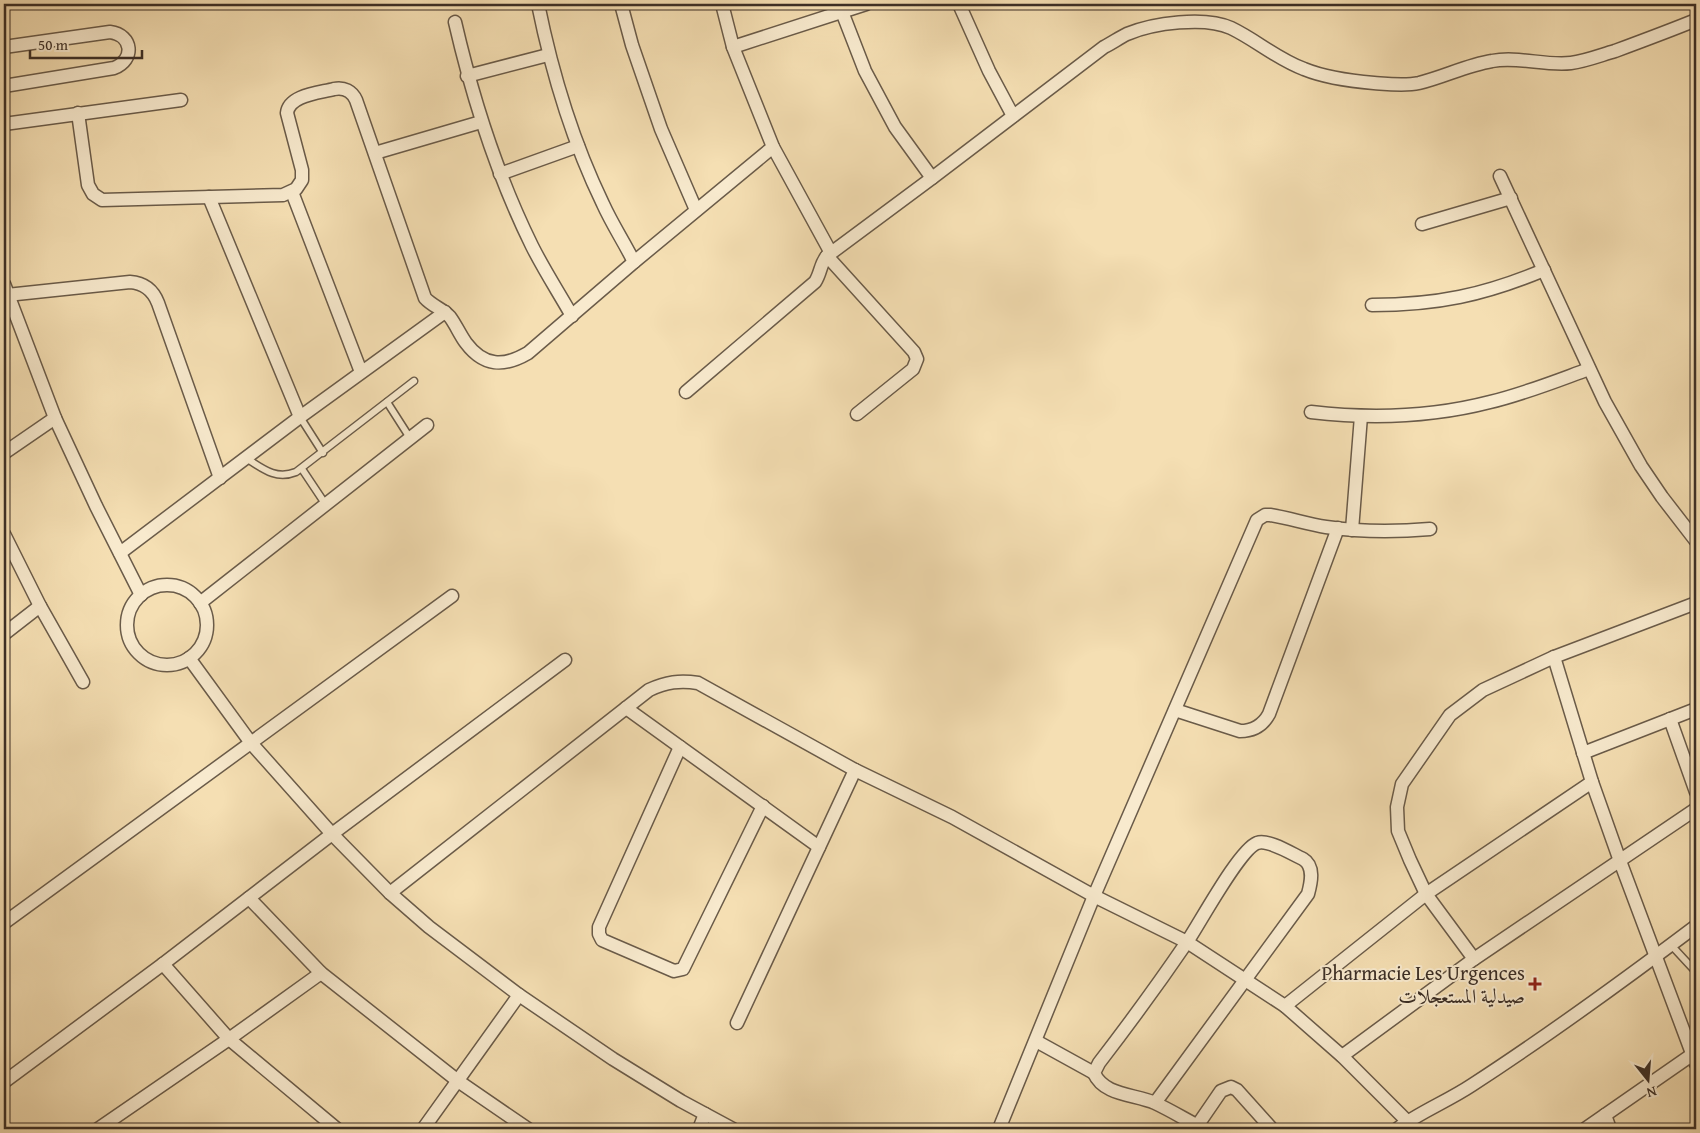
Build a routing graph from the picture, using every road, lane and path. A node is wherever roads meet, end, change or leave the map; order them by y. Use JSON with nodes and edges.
{"nodes":[{"id":1,"x":538,"y":4,"type":"edge"},
{"id":2,"x":621,"y":4,"type":"edge"},
{"id":3,"x":722,"y":4,"type":"edge"},
{"id":4,"x":866,"y":4,"type":"edge"},
{"id":5,"x":959,"y":4,"type":"edge"},
{"id":6,"x":840,"y":8,"type":"edge"},
{"id":7,"x":1696,"y":20,"type":"edge"},
{"id":8,"x":455,"y":22,"type":"dead end"},
{"id":9,"x":4,"y":47,"type":"edge"},
{"id":10,"x":734,"y":47,"type":"junction"},
{"id":11,"x":548,"y":55,"type":"junction"},
{"id":12,"x":468,"y":76,"type":"junction"},
{"id":13,"x":4,"y":86,"type":"edge"},
{"id":14,"x":181,"y":100,"type":"dead end"},
{"id":15,"x":78,"y":113,"type":"junction"},
{"id":16,"x":1013,"y":116,"type":"junction"},
{"id":17,"x":481,"y":122,"type":"junction"},
{"id":18,"x":4,"y":124,"type":"edge"},
{"id":19,"x":578,"y":146,"type":"junction"},
{"id":20,"x":773,"y":147,"type":"junction"},
{"id":21,"x":375,"y":153,"type":"junction"},
{"id":22,"x":500,"y":174,"type":"junction"},
{"id":23,"x":1500,"y":176,"type":"dead end"},
{"id":24,"x":932,"y":178,"type":"junction"},
{"id":25,"x":292,"y":192,"type":"junction"},
{"id":26,"x":210,"y":197,"type":"junction"},
{"id":27,"x":1511,"y":198,"type":"junction"},
{"id":28,"x":696,"y":210,"type":"junction"},
{"id":29,"x":1422,"y":224,"type":"dead end"},
{"id":30,"x":829,"y":254,"type":"junction"},
{"id":31,"x":634,"y":262,"type":"junction"},
{"id":32,"x":1544,"y":270,"type":"junction"},
{"id":33,"x":5,"y":289,"type":"edge"},
{"id":34,"x":1372,"y":305,"type":"dead end"},
{"id":35,"x":446,"y":312,"type":"junction"},
{"id":36,"x":572,"y":316,"type":"junction"},
{"id":37,"x":1589,"y":369,"type":"junction"},
{"id":38,"x":361,"y":372,"type":"junction"},
{"id":39,"x":414,"y":381,"type":"dead end"},
{"id":40,"x":686,"y":392,"type":"dead end"},
{"id":41,"x":387,"y":402,"type":"junction"},
{"id":42,"x":1311,"y":412,"type":"dead end"},
{"id":43,"x":858,"y":414,"type":"dead end"},
{"id":44,"x":1361,"y":416,"type":"junction"},
{"id":45,"x":300,"y":417,"type":"junction"},
{"id":46,"x":55,"y":418,"type":"junction"},
{"id":47,"x":427,"y":425,"type":"dead end"},
{"id":48,"x":410,"y":438,"type":"junction"},
{"id":49,"x":4,"y":453,"type":"edge"},
{"id":50,"x":323,"y":453,"type":"junction"},
{"id":51,"x":246,"y":458,"type":"junction"},
{"id":52,"x":302,"y":469,"type":"junction"},
{"id":53,"x":220,"y":478,"type":"junction"},
{"id":54,"x":326,"y":505,"type":"junction"},
{"id":55,"x":1338,"y":528,"type":"junction"},
{"id":56,"x":1430,"y":529,"type":"dead end"},
{"id":57,"x":1352,"y":530,"type":"junction"},
{"id":58,"x":4,"y":538,"type":"edge"},
{"id":59,"x":1696,"y":541,"type":"edge"},
{"id":60,"x":120,"y":553,"type":"junction"},
{"id":61,"x":141,"y":595,"type":"junction"},
{"id":62,"x":452,"y":596,"type":"dead end"},
{"id":63,"x":200,"y":603,"type":"junction"},
{"id":64,"x":1696,"y":603,"type":"edge"},
{"id":65,"x":40,"y":606,"type":"junction"},
{"id":66,"x":4,"y":634,"type":"edge"},
{"id":67,"x":1554,"y":657,"type":"junction"},
{"id":68,"x":189,"y":658,"type":"junction"},
{"id":69,"x":565,"y":660,"type":"dead end"},
{"id":70,"x":83,"y":682,"type":"dead end"},
{"id":71,"x":626,"y":708,"type":"junction"},
{"id":72,"x":1696,"y":709,"type":"edge"},
{"id":73,"x":1176,"y":710,"type":"junction"},
{"id":74,"x":1670,"y":719,"type":"junction"},
{"id":75,"x":251,"y":743,"type":"junction"},
{"id":76,"x":680,"y":747,"type":"junction"},
{"id":77,"x":1583,"y":753,"type":"junction"},
{"id":78,"x":855,"y":770,"type":"junction"},
{"id":79,"x":1592,"y":782,"type":"junction"},
{"id":80,"x":1696,"y":792,"type":"edge"},
{"id":81,"x":763,"y":806,"type":"junction"},
{"id":82,"x":1696,"y":809,"type":"edge"},
{"id":83,"x":332,"y":834,"type":"junction"},
{"id":84,"x":819,"y":847,"type":"junction"},
{"id":85,"x":1620,"y":861,"type":"junction"},
{"id":86,"x":390,"y":893,"type":"junction"},
{"id":87,"x":1426,"y":894,"type":"junction"},
{"id":88,"x":1094,"y":896,"type":"junction"},
{"id":89,"x":249,"y":898,"type":"junction"},
{"id":90,"x":4,"y":923,"type":"edge"},
{"id":91,"x":1696,"y":926,"type":"edge"},
{"id":92,"x":1188,"y":942,"type":"junction"},
{"id":93,"x":1670,"y":946,"type":"junction"},
{"id":94,"x":1656,"y":956,"type":"junction"},
{"id":95,"x":1474,"y":959,"type":"junction"},
{"id":96,"x":163,"y":964,"type":"junction"},
{"id":97,"x":1696,"y":972,"type":"edge"},
{"id":98,"x":320,"y":973,"type":"junction"},
{"id":99,"x":1246,"y":979,"type":"junction"},
{"id":100,"x":519,"y":995,"type":"junction"},
{"id":101,"x":1285,"y":1006,"type":"junction"},
{"id":102,"x":737,"y":1023,"type":"dead end"},
{"id":103,"x":229,"y":1039,"type":"junction"},
{"id":104,"x":1036,"y":1041,"type":"junction"},
{"id":105,"x":1342,"y":1056,"type":"junction"},
{"id":106,"x":1694,"y":1059,"type":"edge"},
{"id":107,"x":1094,"y":1073,"type":"junction"},
{"id":108,"x":458,"y":1081,"type":"junction"},
{"id":109,"x":4,"y":1082,"type":"edge"},
{"id":110,"x":1155,"y":1103,"type":"junction"},
{"id":111,"x":705,"y":1114,"type":"junction"},
{"id":112,"x":1605,"y":1115,"type":"junction"},
{"id":113,"x":1408,"y":1121,"type":"junction"},
{"id":114,"x":1201,"y":1128,"type":"edge"},
{"id":115,"x":98,"y":1129,"type":"edge"},
{"id":116,"x":338,"y":1129,"type":"edge"},
{"id":117,"x":422,"y":1129,"type":"edge"},
{"id":118,"x":528,"y":1129,"type":"edge"},
{"id":119,"x":699,"y":1129,"type":"edge"},
{"id":120,"x":733,"y":1129,"type":"edge"},
{"id":121,"x":999,"y":1129,"type":"edge"},
{"id":122,"x":1272,"y":1129,"type":"edge"},
{"id":123,"x":1397,"y":1129,"type":"edge"},
{"id":124,"x":1585,"y":1129,"type":"edge"},
{"id":125,"x":1610,"y":1129,"type":"edge"}],
"edges":[{"from":1,"to":11,"type":"street"},
{"from":2,"to":28,"type":"street"},
{"from":3,"to":10,"type":"street"},
{"from":4,"to":6,"type":"street"},
{"from":5,"to":16,"type":"street"},
{"from":6,"to":10,"type":"street"},
{"from":6,"to":24,"type":"street"},
{"from":7,"to":16,"type":"street"},
{"from":8,"to":12,"type":"street"},
{"from":9,"to":13,"type":"street"},
{"from":10,"to":20,"type":"street"},
{"from":11,"to":12,"type":"street"},
{"from":11,"to":19,"type":"street"},
{"from":12,"to":17,"type":"street"},
{"from":14,"to":15,"type":"street"},
{"from":15,"to":18,"type":"street"},
{"from":15,"to":26,"type":"street"},
{"from":16,"to":24,"type":"street"},
{"from":17,"to":21,"type":"street"},
{"from":17,"to":22,"type":"street"},
{"from":19,"to":22,"type":"street"},
{"from":19,"to":31,"type":"street"},
{"from":20,"to":28,"type":"street"},
{"from":20,"to":30,"type":"street"},
{"from":21,"to":25,"type":"street"},
{"from":21,"to":35,"type":"street"},
{"from":22,"to":36,"type":"street"},
{"from":23,"to":27,"type":"street"},
{"from":24,"to":30,"type":"street"},
{"from":25,"to":26,"type":"street"},
{"from":25,"to":38,"type":"street"},
{"from":26,"to":45,"type":"street"},
{"from":27,"to":29,"type":"street"},
{"from":27,"to":32,"type":"street"},
{"from":28,"to":31,"type":"street"},
{"from":30,"to":40,"type":"street"},
{"from":30,"to":43,"type":"street"},
{"from":31,"to":36,"type":"street"},
{"from":32,"to":34,"type":"street"},
{"from":32,"to":37,"type":"street"},
{"from":33,"to":46,"type":"street"},
{"from":33,"to":53,"type":"street"},
{"from":35,"to":36,"type":"street"},
{"from":35,"to":38,"type":"street"},
{"from":37,"to":44,"type":"street"},
{"from":37,"to":59,"type":"street"},
{"from":38,"to":45,"type":"street"},
{"from":39,"to":41,"type":"lane"},
{"from":41,"to":48,"type":"lane"},
{"from":41,"to":50,"type":"lane"},
{"from":42,"to":44,"type":"street"},
{"from":44,"to":57,"type":"street"},
{"from":45,"to":50,"type":"lane"},
{"from":45,"to":51,"type":"street"},
{"from":46,"to":49,"type":"street"},
{"from":46,"to":60,"type":"street"},
{"from":47,"to":48,"type":"street"},
{"from":48,"to":54,"type":"street"},
{"from":50,"to":52,"type":"lane"},
{"from":51,"to":52,"type":"lane"},
{"from":51,"to":53,"type":"street"},
{"from":52,"to":54,"type":"lane"},
{"from":53,"to":60,"type":"street"},
{"from":54,"to":63,"type":"street"},
{"from":55,"to":57,"type":"street"},
{"from":55,"to":73,"type":"street"},
{"from":55,"to":73,"type":"street"},
{"from":56,"to":57,"type":"street"},
{"from":58,"to":65,"type":"street"},
{"from":60,"to":61,"type":"street"},
{"from":61,"to":63,"type":"street"},
{"from":61,"to":68,"type":"street"},
{"from":62,"to":75,"type":"street"},
{"from":63,"to":68,"type":"street"},
{"from":64,"to":67,"type":"street"},
{"from":65,"to":66,"type":"street"},
{"from":65,"to":70,"type":"street"},
{"from":67,"to":77,"type":"street"},
{"from":67,"to":87,"type":"street"},
{"from":68,"to":75,"type":"street"},
{"from":69,"to":83,"type":"street"},
{"from":71,"to":76,"type":"street"},
{"from":71,"to":78,"type":"street"},
{"from":71,"to":86,"type":"street"},
{"from":72,"to":74,"type":"street"},
{"from":73,"to":88,"type":"street"},
{"from":74,"to":77,"type":"street"},
{"from":74,"to":80,"type":"street"},
{"from":75,"to":83,"type":"street"},
{"from":75,"to":90,"type":"street"},
{"from":76,"to":81,"type":"street"},
{"from":76,"to":81,"type":"street"},
{"from":77,"to":79,"type":"street"},
{"from":78,"to":84,"type":"street"},
{"from":78,"to":88,"type":"street"},
{"from":79,"to":85,"type":"street"},
{"from":79,"to":87,"type":"street"},
{"from":81,"to":84,"type":"street"},
{"from":82,"to":85,"type":"street"},
{"from":83,"to":86,"type":"street"},
{"from":83,"to":89,"type":"street"},
{"from":84,"to":102,"type":"street"},
{"from":85,"to":94,"type":"street"},
{"from":85,"to":95,"type":"street"},
{"from":86,"to":100,"type":"street"},
{"from":87,"to":95,"type":"street"},
{"from":87,"to":101,"type":"street"},
{"from":88,"to":92,"type":"street"},
{"from":88,"to":104,"type":"street"},
{"from":89,"to":96,"type":"street"},
{"from":89,"to":98,"type":"street"},
{"from":91,"to":93,"type":"street"},
{"from":92,"to":99,"type":"street"},
{"from":92,"to":99,"type":"street"},
{"from":92,"to":107,"type":"street"},
{"from":93,"to":94,"type":"street"},
{"from":93,"to":97,"type":"lane"},
{"from":94,"to":106,"type":"street"},
{"from":94,"to":113,"type":"street"},
{"from":95,"to":105,"type":"street"},
{"from":96,"to":103,"type":"street"},
{"from":96,"to":109,"type":"street"},
{"from":98,"to":103,"type":"street"},
{"from":98,"to":108,"type":"street"},
{"from":99,"to":101,"type":"street"},
{"from":99,"to":110,"type":"street"},
{"from":100,"to":108,"type":"street"},
{"from":100,"to":111,"type":"street"},
{"from":101,"to":105,"type":"street"},
{"from":103,"to":115,"type":"street"},
{"from":103,"to":116,"type":"street"},
{"from":104,"to":107,"type":"street"},
{"from":104,"to":121,"type":"street"},
{"from":105,"to":113,"type":"street"},
{"from":106,"to":112,"type":"street"},
{"from":107,"to":110,"type":"street"},
{"from":108,"to":117,"type":"street"},
{"from":108,"to":118,"type":"street"},
{"from":110,"to":114,"type":"street"},
{"from":111,"to":119,"type":"street"},
{"from":111,"to":120,"type":"street"},
{"from":112,"to":124,"type":"street"},
{"from":112,"to":125,"type":"street"},
{"from":113,"to":123,"type":"street"},
{"from":114,"to":122,"type":"street"}]}
